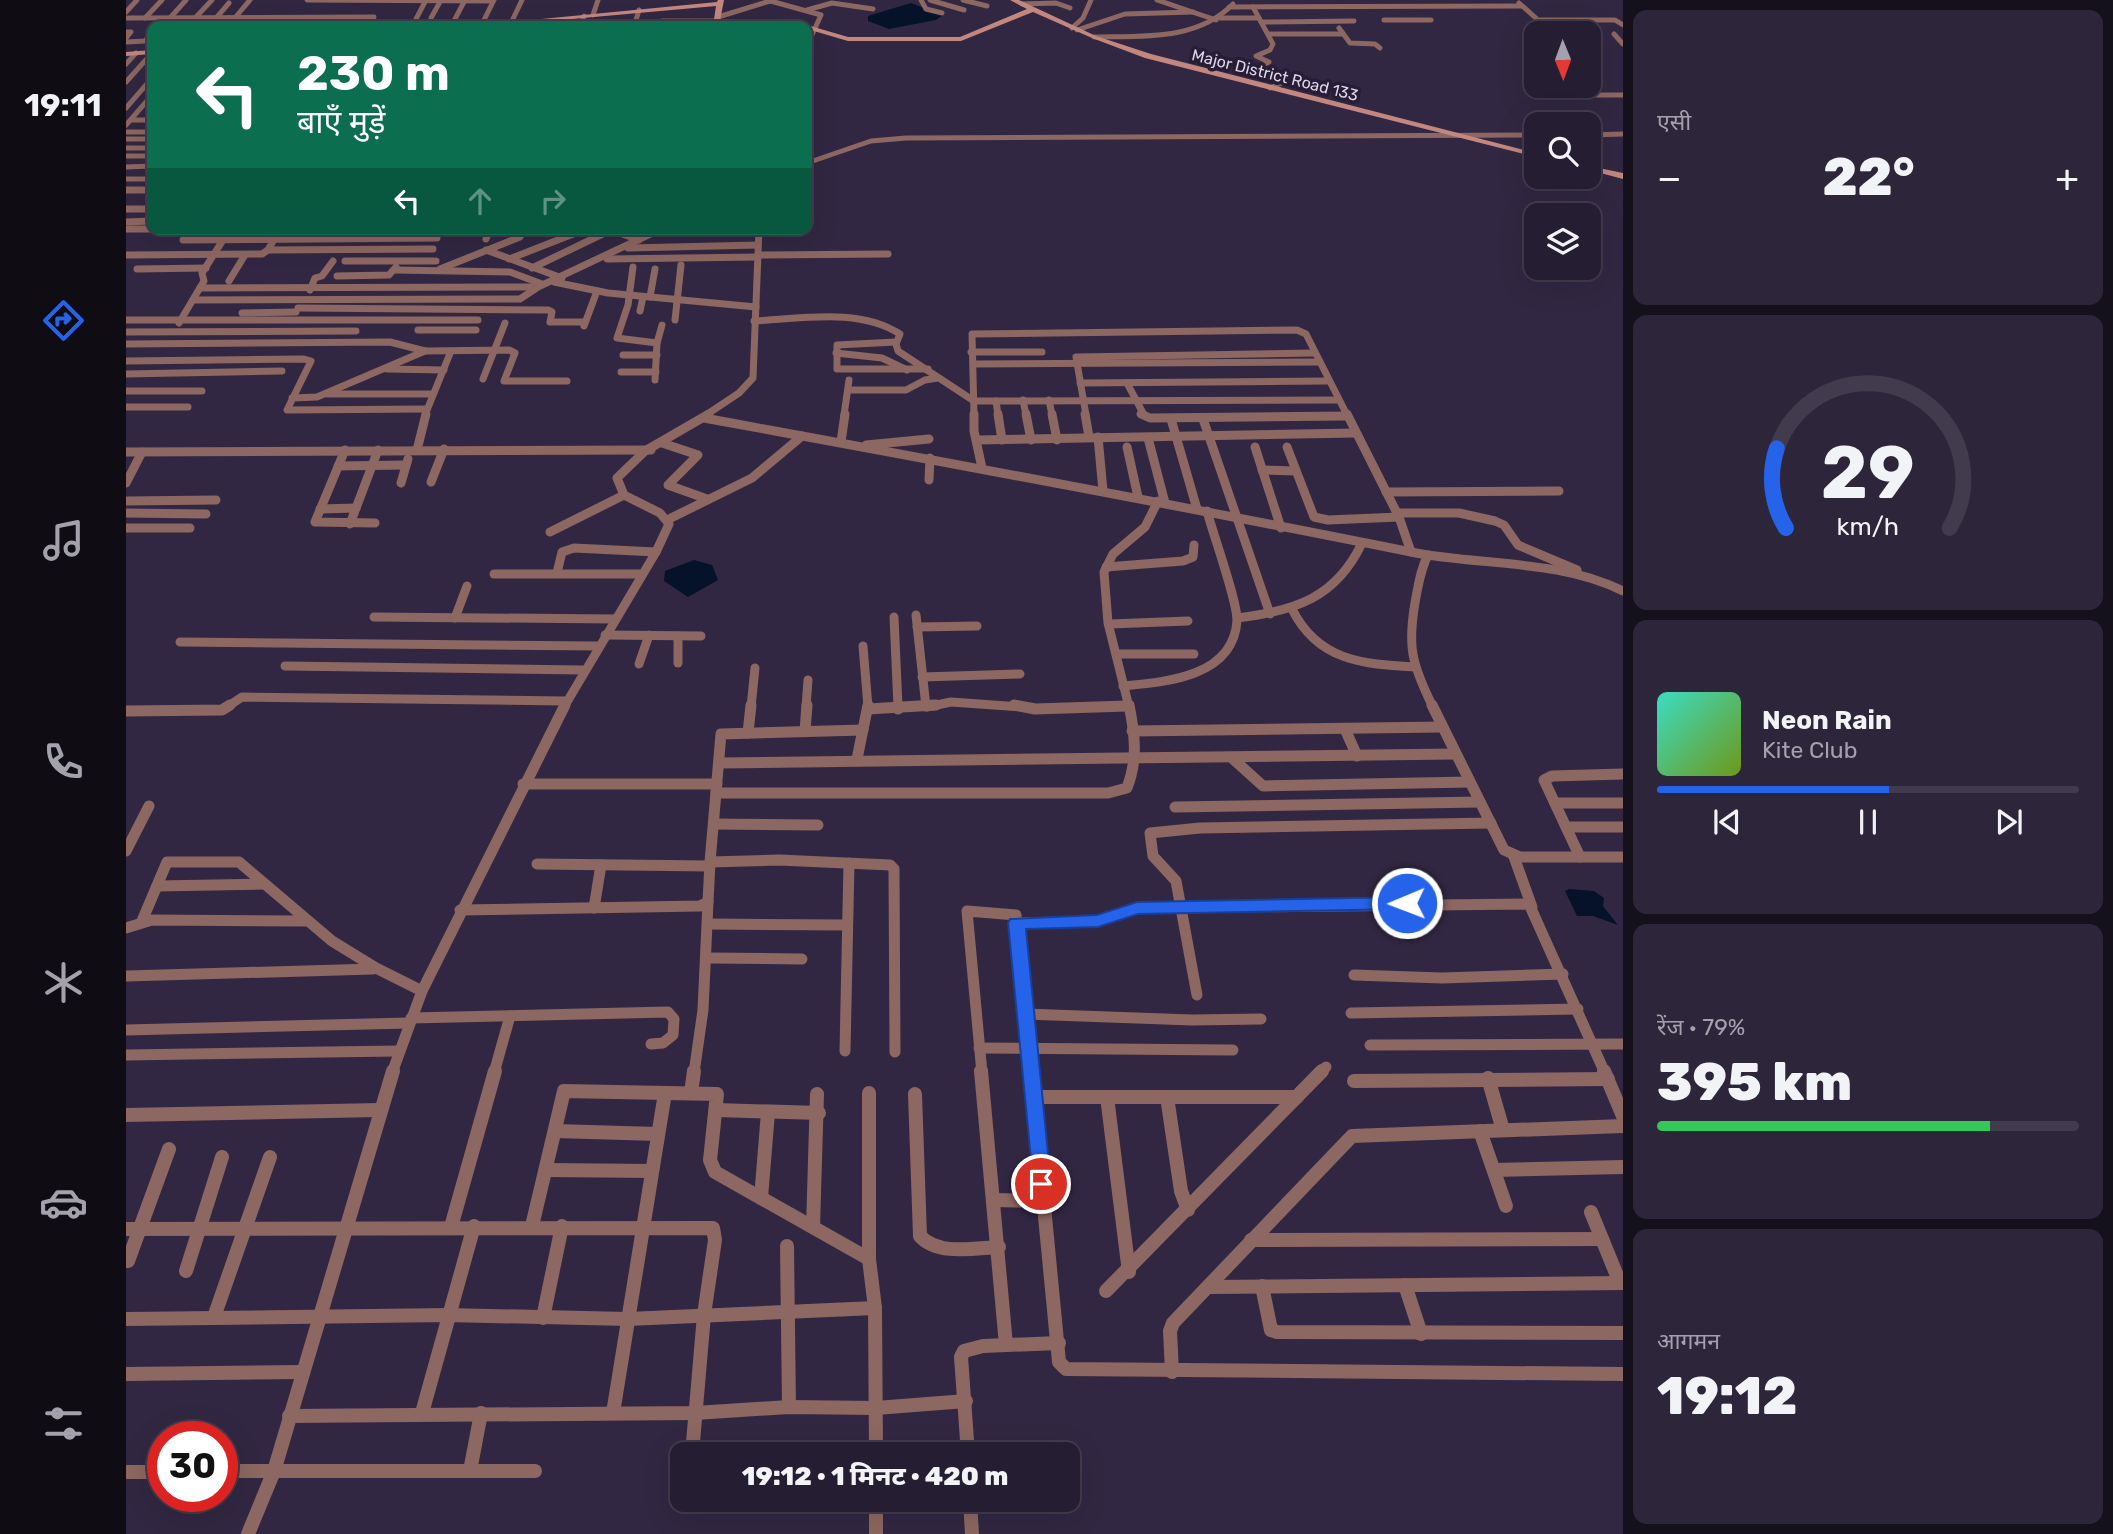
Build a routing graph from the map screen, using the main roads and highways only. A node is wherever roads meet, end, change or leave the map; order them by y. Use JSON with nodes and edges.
{"nodes":[{"id":1,"x":1013,"y":0,"type":"edge"},
{"id":2,"x":720,"y":2,"type":"edge"},
{"id":3,"x":1032,"y":9,"type":"junction"},
{"id":4,"x":532,"y":21,"type":"edge"},
{"id":5,"x":717,"y":21,"type":"edge"},
{"id":6,"x":812,"y":28,"type":"edge"},
{"id":7,"x":146,"y":50,"type":"edge"},
{"id":8,"x":126,"y":54,"type":"edge"},
{"id":9,"x":1524,"y":152,"type":"edge"},
{"id":10,"x":1601,"y":171,"type":"edge"},
{"id":11,"x":1623,"y":176,"type":"edge"}],
"edges":[{"from":1,"to":3,"type":"main road","name":"Major District Road 133"},
{"from":2,"to":4,"type":"main road"},
{"from":2,"to":5,"type":"main road"},
{"from":3,"to":6,"type":"main road"},
{"from":3,"to":9,"type":"main road","name":"Major District Road 133"},
{"from":7,"to":8,"type":"main road"},
{"from":10,"to":11,"type":"main road"}]}
